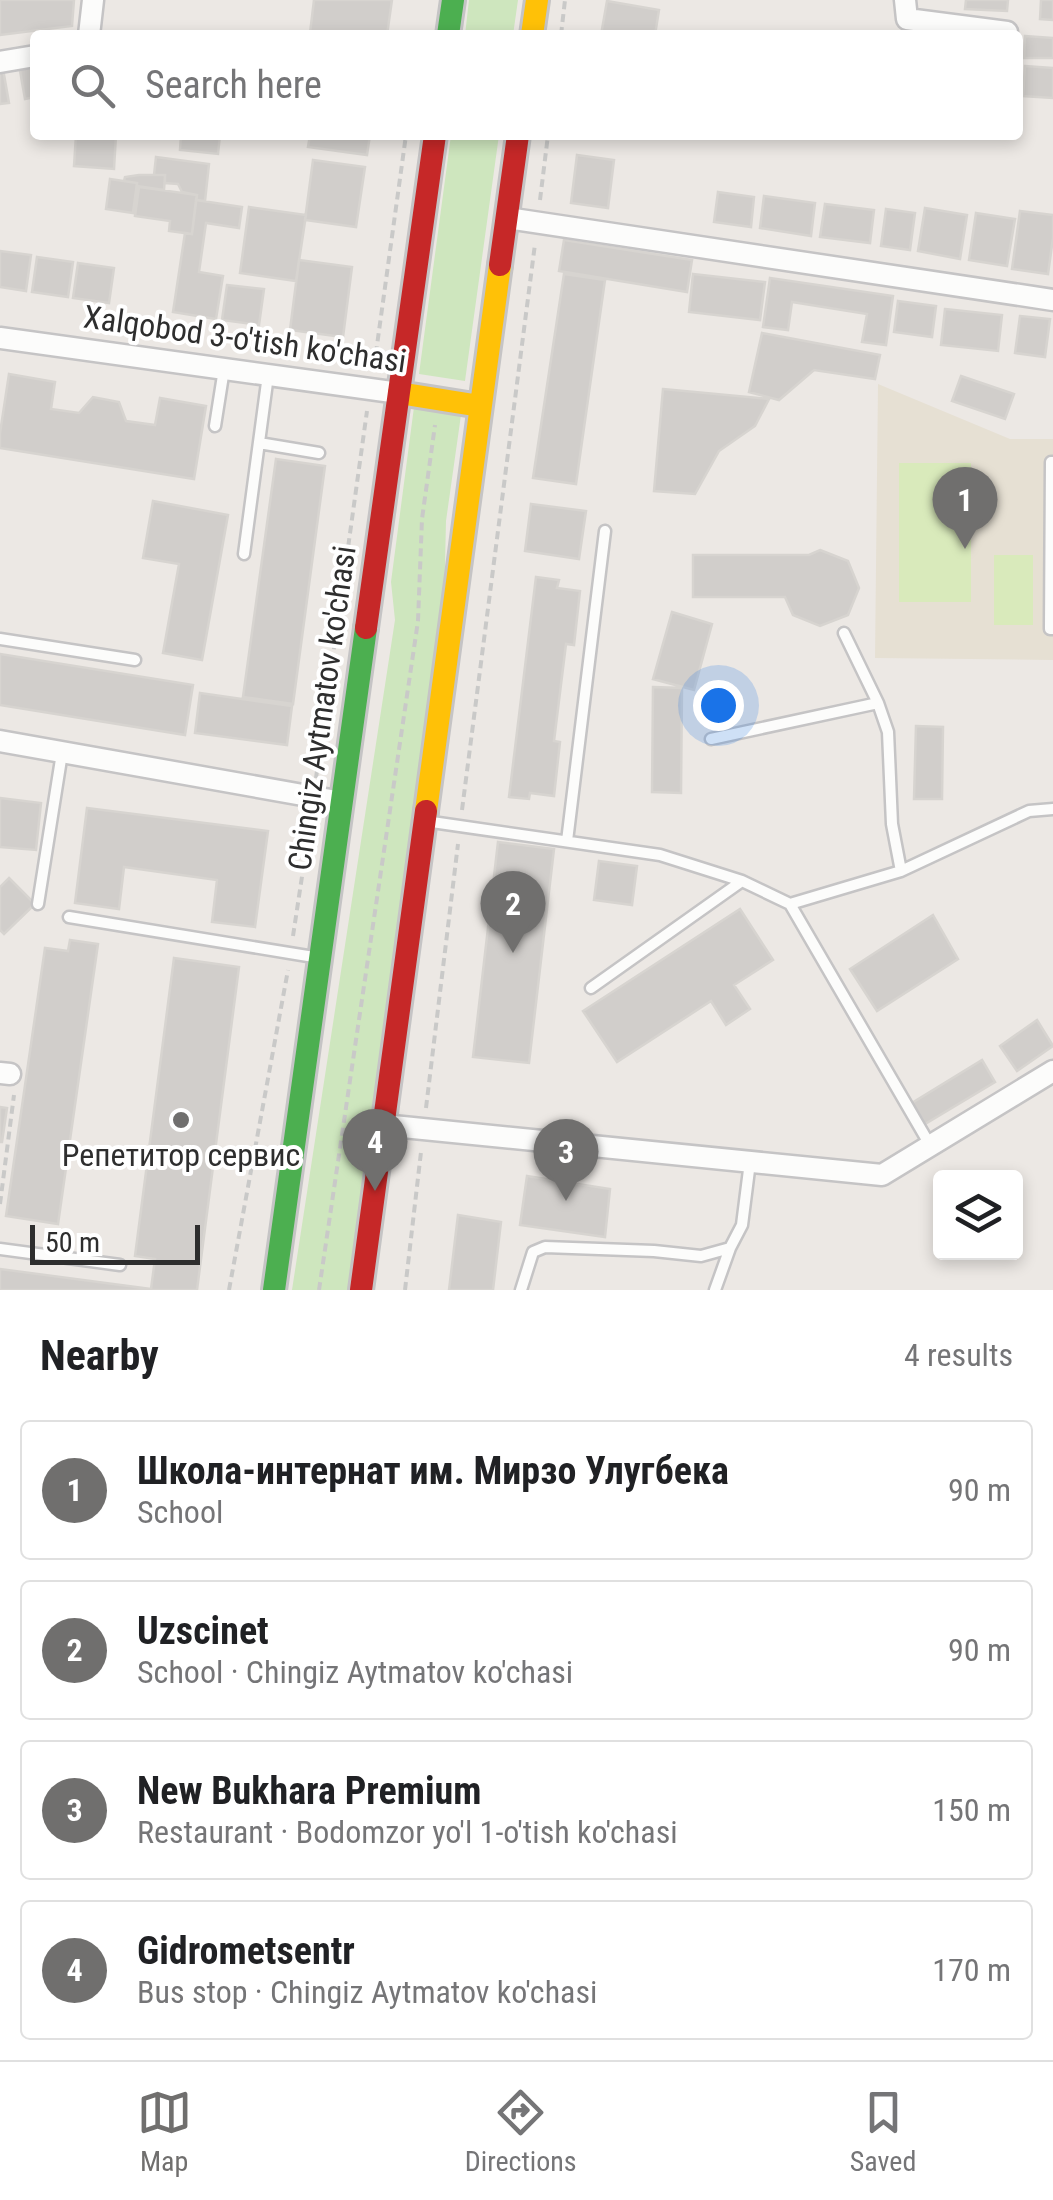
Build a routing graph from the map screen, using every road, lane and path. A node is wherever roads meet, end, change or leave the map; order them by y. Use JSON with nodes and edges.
{"nodes":[{"id":1,"x":93,"y":0,"type":"edge"},
{"id":2,"x":453,"y":0,"type":"edge"},
{"id":3,"x":537,"y":0,"type":"edge"},
{"id":4,"x":566,"y":0,"type":"edge"},
{"id":5,"x":904,"y":0,"type":"edge"},
{"id":6,"x":90,"y":30,"type":"edge"},
{"id":7,"x":449,"y":30,"type":"edge"},
{"id":8,"x":533,"y":30,"type":"edge"},
{"id":9,"x":562,"y":30,"type":"edge"},
{"id":10,"x":992,"y":30,"type":"edge"},
{"id":11,"x":30,"y":57,"type":"edge"},
{"id":12,"x":0,"y":62,"type":"edge"},
{"id":13,"x":405,"y":140,"type":"edge"},
{"id":14,"x":433,"y":140,"type":"edge"},
{"id":15,"x":517,"y":140,"type":"edge"},
{"id":16,"x":547,"y":140,"type":"edge"},
{"id":17,"x":507,"y":218,"type":"junction"},
{"id":18,"x":538,"y":222,"type":"junction"},
{"id":19,"x":1053,"y":300,"type":"edge"},
{"id":20,"x":0,"y":338,"type":"edge"},
{"id":21,"x":224,"y":368,"type":"junction"},
{"id":22,"x":268,"y":374,"type":"junction"},
{"id":23,"x":370,"y":388,"type":"junction"},
{"id":24,"x":399,"y":392,"type":"junction"},
{"id":25,"x":480,"y":406,"type":"junction"},
{"id":26,"x":438,"y":411,"type":"dead end"},
{"id":27,"x":216,"y":426,"type":"dead end"},
{"id":28,"x":259,"y":443,"type":"junction"},
{"id":29,"x":319,"y":453,"type":"dead end"},
{"id":30,"x":1053,"y":462,"type":"edge"},
{"id":31,"x":605,"y":531,"type":"dead end"},
{"id":32,"x":1052,"y":540,"type":"edge"},
{"id":33,"x":244,"y":554,"type":"dead end"},
{"id":34,"x":1053,"y":630,"type":"edge"},
{"id":35,"x":844,"y":633,"type":"dead end"},
{"id":36,"x":0,"y":639,"type":"edge"},
{"id":37,"x":135,"y":660,"type":"dead end"},
{"id":38,"x":878,"y":703,"type":"junction"},
{"id":39,"x":712,"y":739,"type":"dead end"},
{"id":40,"x":0,"y":740,"type":"edge"},
{"id":41,"x":62,"y":752,"type":"junction"},
{"id":42,"x":313,"y":797,"type":"junction"},
{"id":43,"x":342,"y":802,"type":"junction"},
{"id":44,"x":1053,"y":809,"type":"edge"},
{"id":45,"x":424,"y":821,"type":"junction"},
{"id":46,"x":460,"y":825,"type":"junction"},
{"id":47,"x":567,"y":841,"type":"junction"},
{"id":48,"x":901,"y":871,"type":"junction"},
{"id":49,"x":742,"y":881,"type":"junction"},
{"id":50,"x":38,"y":904,"type":"dead end"},
{"id":51,"x":790,"y":904,"type":"junction"},
{"id":52,"x":69,"y":917,"type":"dead end"},
{"id":53,"x":291,"y":953,"type":"junction"},
{"id":54,"x":320,"y":958,"type":"junction"},
{"id":55,"x":591,"y":988,"type":"dead end"},
{"id":56,"x":1053,"y":1071,"type":"edge"},
{"id":57,"x":5,"y":1074,"type":"edge"},
{"id":58,"x":384,"y":1124,"type":"junction"},
{"id":59,"x":423,"y":1128,"type":"junction"},
{"id":60,"x":931,"y":1146,"type":"junction"},
{"id":61,"x":750,"y":1161,"type":"junction"},
{"id":62,"x":0,"y":1204,"type":"edge"},
{"id":63,"x":730,"y":1248,"type":"junction"},
{"id":64,"x":0,"y":1249,"type":"edge"},
{"id":65,"x":120,"y":1265,"type":"dead end"},
{"id":66,"x":229,"y":1290,"type":"edge"},
{"id":67,"x":274,"y":1290,"type":"edge"},
{"id":68,"x":318,"y":1290,"type":"edge"},
{"id":69,"x":361,"y":1290,"type":"edge"},
{"id":70,"x":405,"y":1290,"type":"edge"},
{"id":71,"x":521,"y":1290,"type":"edge"},
{"id":72,"x":715,"y":1290,"type":"edge"}],
"edges":[{"from":1,"to":6,"type":"street"},
{"from":2,"to":7,"type":"main road"},
{"from":3,"to":8,"type":"main road"},
{"from":4,"to":9,"type":"path"},
{"from":5,"to":10,"type":"street"},
{"from":11,"to":12,"type":"street"},
{"from":13,"to":23,"type":"path"},
{"from":14,"to":24,"type":"main road","name":"Chingiz Aytmatov ko'chasi"},
{"from":15,"to":17,"type":"main road"},
{"from":16,"to":18,"type":"path"},
{"from":17,"to":18,"type":"street"},
{"from":17,"to":25,"type":"main road"},
{"from":18,"to":19,"type":"street"},
{"from":18,"to":46,"type":"path"},
{"from":20,"to":21,"type":"street","name":"Xalqobod 3-o'tish ko'chasi"},
{"from":21,"to":22,"type":"street","name":"Xalqobod 3-o'tish ko'chasi"},
{"from":21,"to":27,"type":"lane"},
{"from":22,"to":23,"type":"street","name":"Xalqobod 3-o'tish ko'chasi"},
{"from":22,"to":28,"type":"lane"},
{"from":23,"to":24,"type":"street","name":"Xalqobod 3-o'tish ko'chasi"},
{"from":23,"to":42,"type":"path"},
{"from":24,"to":25,"type":"main road","name":"Xalqobod 3-o'tish ko'chasi"},
{"from":24,"to":43,"type":"main road","name":"Chingiz Aytmatov ko'chasi"},
{"from":25,"to":45,"type":"main road"},
{"from":26,"to":68,"type":"path"},
{"from":28,"to":29,"type":"lane"},
{"from":28,"to":33,"type":"lane"},
{"from":30,"to":32,"type":"lane"},
{"from":31,"to":47,"type":"lane"},
{"from":32,"to":34,"type":"lane"},
{"from":35,"to":38,"type":"lane"},
{"from":36,"to":37,"type":"lane"},
{"from":38,"to":39,"type":"lane"},
{"from":38,"to":48,"type":"lane"},
{"from":40,"to":41,"type":"street"},
{"from":41,"to":42,"type":"street"},
{"from":41,"to":50,"type":"lane"},
{"from":42,"to":43,"type":"street"},
{"from":42,"to":53,"type":"path"},
{"from":43,"to":54,"type":"main road","name":"Chingiz Aytmatov ko'chasi"},
{"from":44,"to":48,"type":"lane"},
{"from":45,"to":46,"type":"lane"},
{"from":45,"to":58,"type":"main road"},
{"from":46,"to":47,"type":"lane"},
{"from":46,"to":59,"type":"path"},
{"from":47,"to":49,"type":"lane"},
{"from":48,"to":51,"type":"lane"},
{"from":49,"to":51,"type":"lane"},
{"from":49,"to":55,"type":"lane"},
{"from":51,"to":60,"type":"lane"},
{"from":52,"to":53,"type":"lane"},
{"from":53,"to":54,"type":"lane"},
{"from":53,"to":66,"type":"path"},
{"from":54,"to":67,"type":"main road","name":"Chingiz Aytmatov ko'chasi"},
{"from":56,"to":60,"type":"street"},
{"from":57,"to":62,"type":"path"},
{"from":58,"to":59,"type":"street"},
{"from":58,"to":69,"type":"main road"},
{"from":59,"to":61,"type":"street"},
{"from":59,"to":70,"type":"path"},
{"from":60,"to":61,"type":"street"},
{"from":61,"to":63,"type":"lane"},
{"from":63,"to":71,"type":"lane"},
{"from":63,"to":72,"type":"lane"},
{"from":64,"to":65,"type":"lane"}]}
